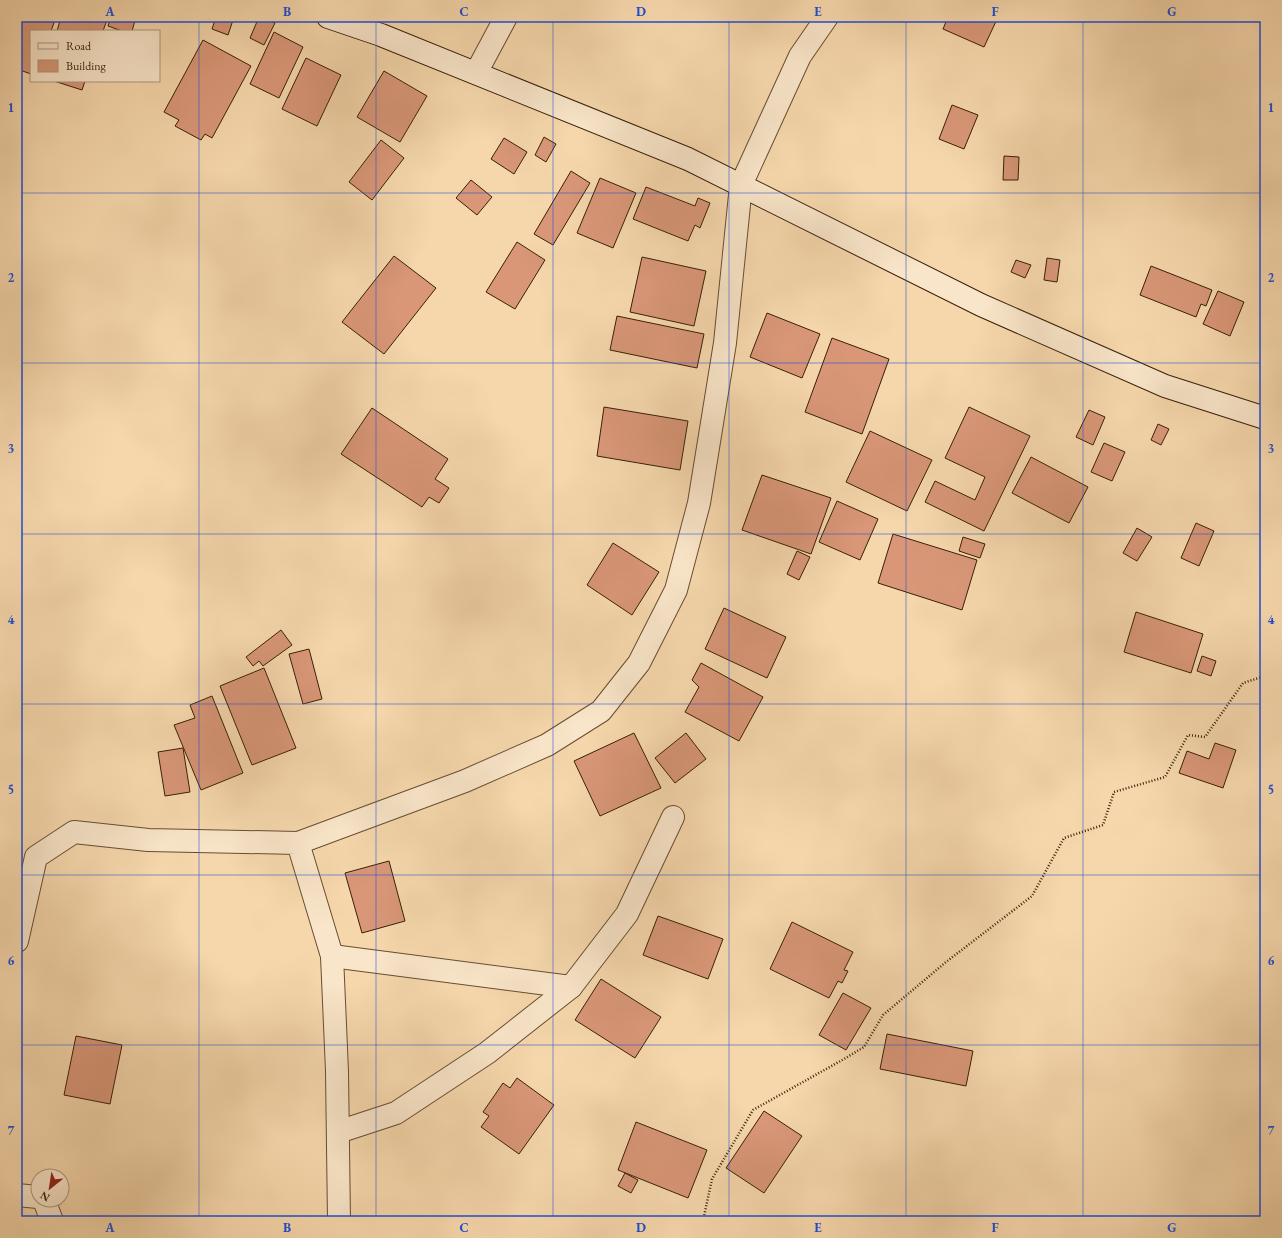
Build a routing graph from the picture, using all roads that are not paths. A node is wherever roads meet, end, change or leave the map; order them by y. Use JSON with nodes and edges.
{"nodes":[{"id":1,"x":328,"y":17,"type":"edge"},
{"id":2,"x":506,"y":17,"type":"edge"},
{"id":3,"x":827,"y":17,"type":"edge"},
{"id":4,"x":476,"y":73,"type":"junction"},
{"id":5,"x":741,"y":185,"type":"junction"},
{"id":6,"x":1265,"y":418,"type":"edge"},
{"id":7,"x":672,"y":817,"type":"dead end"},
{"id":8,"x":298,"y":843,"type":"junction"},
{"id":9,"x":17,"y":941,"type":"edge"},
{"id":10,"x":332,"y":956,"type":"junction"},
{"id":11,"x":571,"y":987,"type":"junction"},
{"id":12,"x":338,"y":1132,"type":"junction"},
{"id":13,"x":17,"y":1195,"type":"edge"},
{"id":14,"x":30,"y":1196,"type":"edge"},
{"id":15,"x":47,"y":1208,"type":"edge"},
{"id":16,"x":52,"y":1221,"type":"edge"},
{"id":17,"x":339,"y":1221,"type":"edge"}],
"edges":[{"from":1,"to":4,"type":"street"},
{"from":2,"to":4,"type":"street"},
{"from":3,"to":5,"type":"street"},
{"from":4,"to":5,"type":"street"},
{"from":5,"to":6,"type":"street"},
{"from":5,"to":8,"type":"street"},
{"from":7,"to":11,"type":"street"},
{"from":8,"to":9,"type":"street"},
{"from":8,"to":10,"type":"street"},
{"from":10,"to":11,"type":"street"},
{"from":10,"to":12,"type":"street"},
{"from":11,"to":12,"type":"street"},
{"from":12,"to":17,"type":"street"},
{"from":13,"to":14,"type":"street"},
{"from":15,"to":16,"type":"street"}]}
